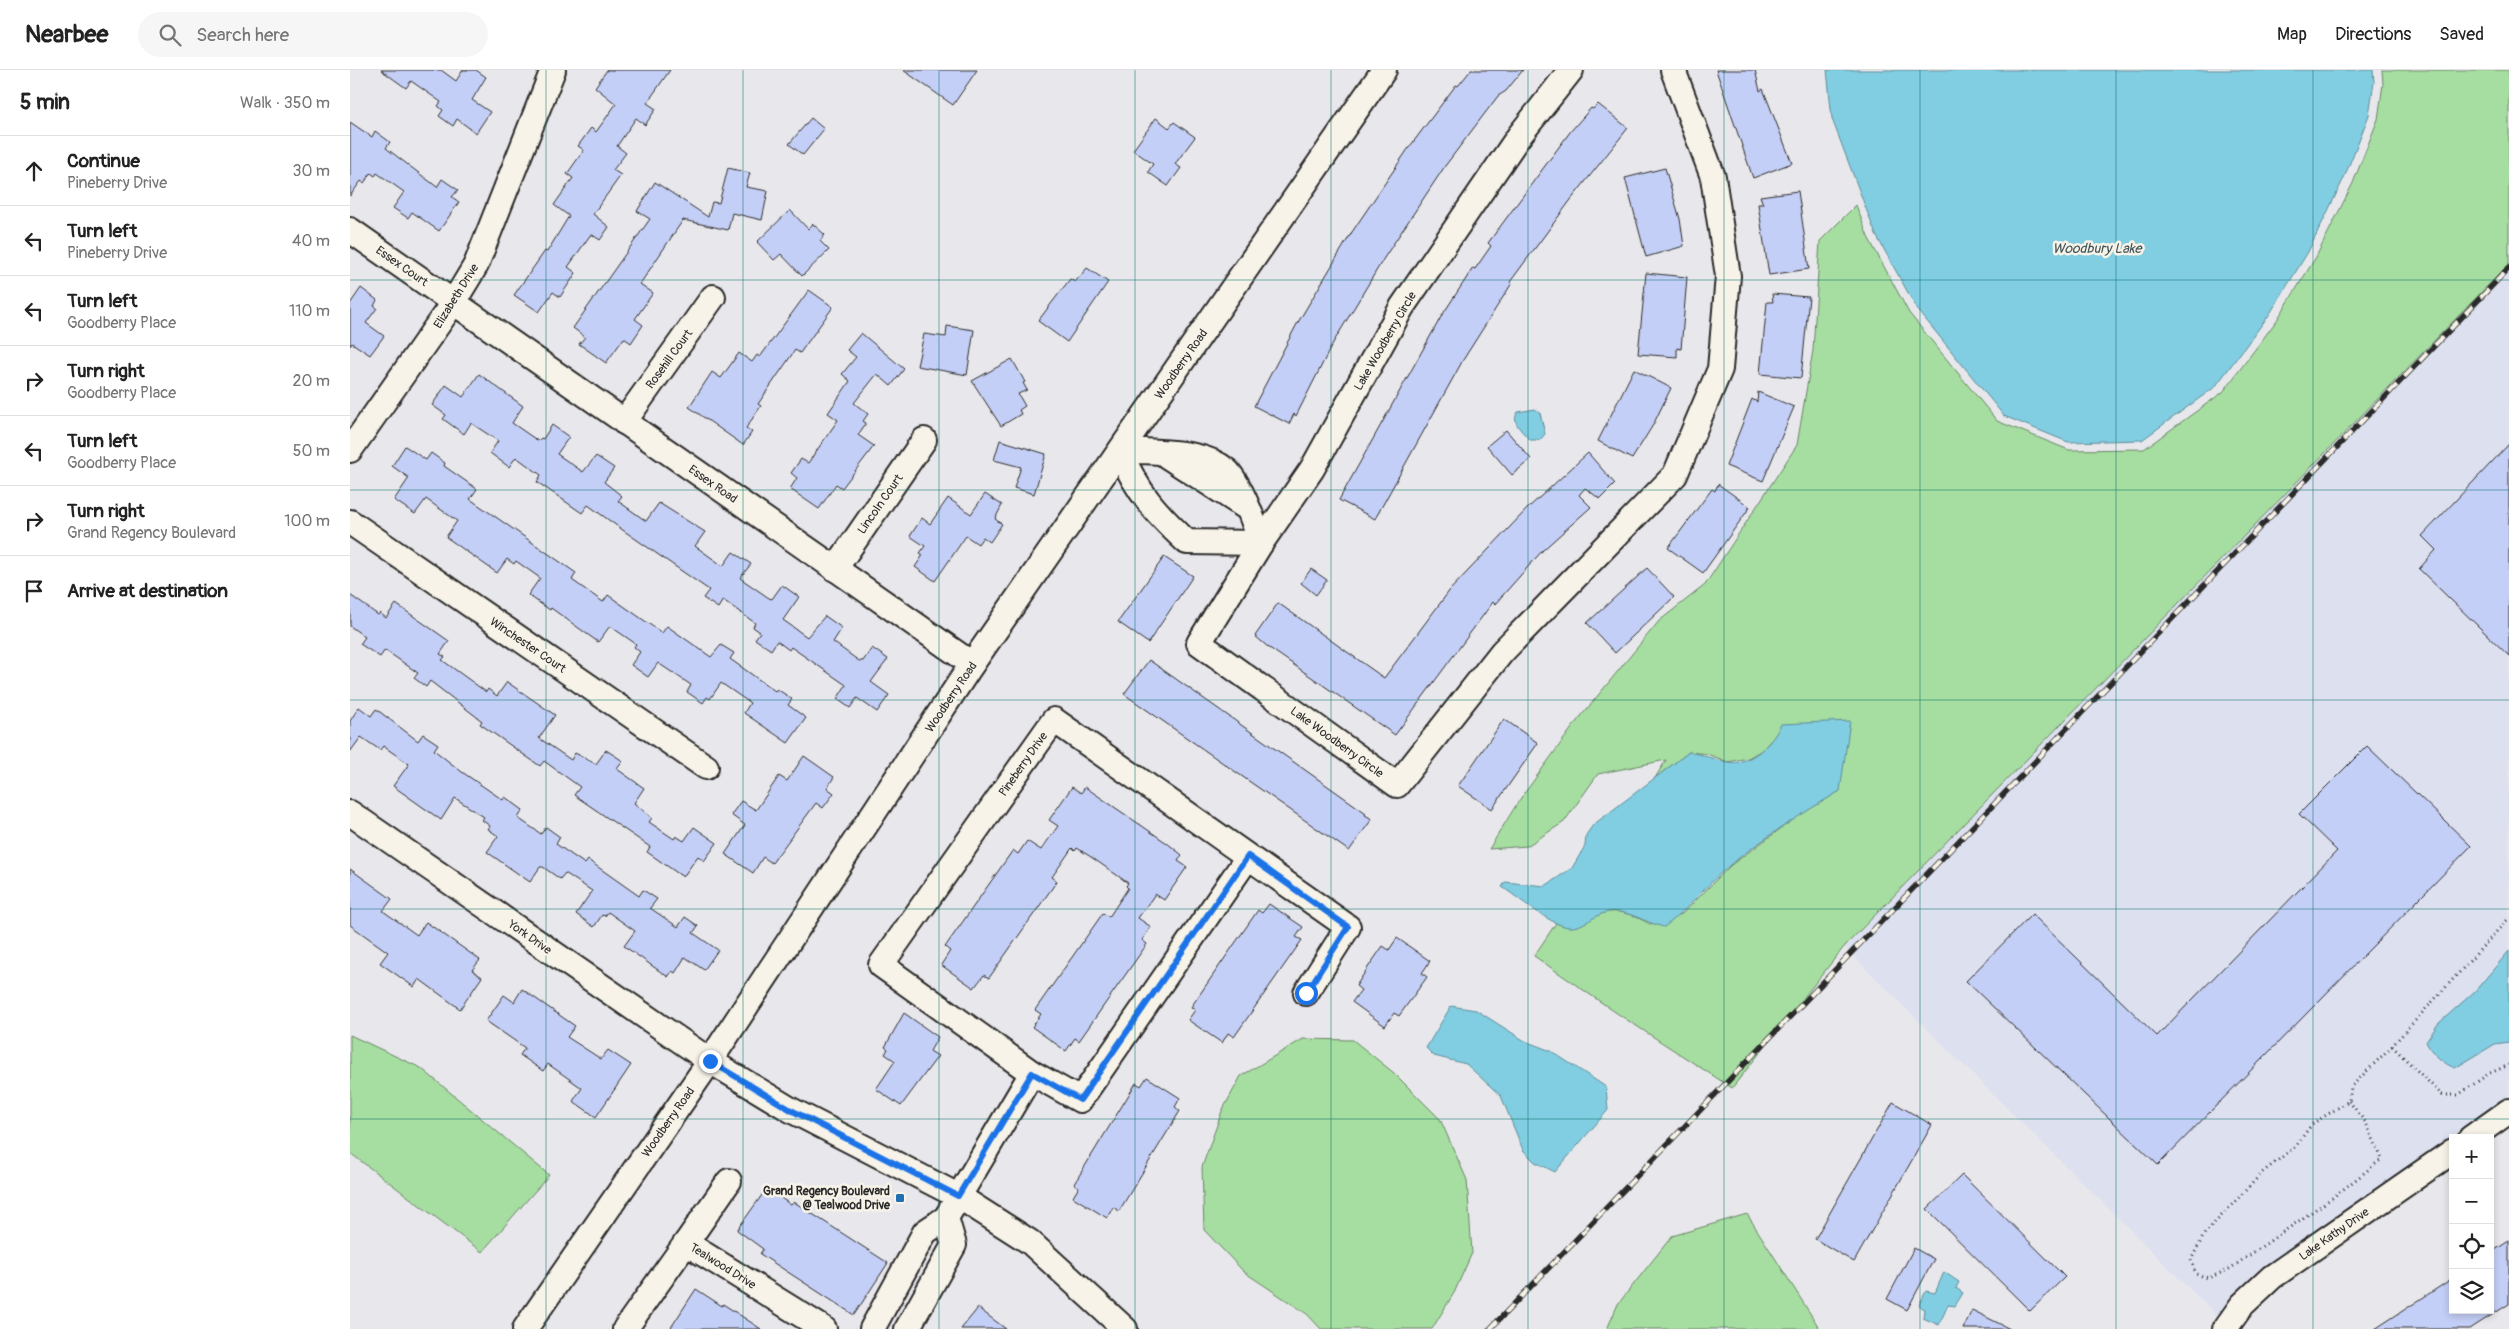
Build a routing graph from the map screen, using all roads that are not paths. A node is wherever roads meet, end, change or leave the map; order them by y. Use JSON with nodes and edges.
{"nodes":[{"id":1,"x":553,"y":70,"type":"edge"},
{"id":2,"x":1384,"y":70,"type":"edge"},
{"id":3,"x":1571,"y":70,"type":"edge"},
{"id":4,"x":1673,"y":70,"type":"edge"},
{"id":5,"x":350,"y":230,"type":"edge"},
{"id":6,"x":713,"y":297,"type":"dead end"},
{"id":7,"x":454,"y":303,"type":"junction"},
{"id":8,"x":624,"y":422,"type":"junction"},
{"id":9,"x":924,"y":440,"type":"dead end"},
{"id":10,"x":350,"y":450,"type":"edge"},
{"id":11,"x":1120,"y":452,"type":"junction"},
{"id":12,"x":350,"y":522,"type":"edge"},
{"id":13,"x":1261,"y":543,"type":"junction"},
{"id":14,"x":835,"y":569,"type":"junction"},
{"id":15,"x":972,"y":664,"type":"junction"},
{"id":16,"x":706,"y":767,"type":"dead end"},
{"id":17,"x":350,"y":813,"type":"edge"},
{"id":18,"x":1248,"y":856,"type":"junction"},
{"id":19,"x":1306,"y":993,"type":"dead end"},
{"id":20,"x":710,"y":1061,"type":"junction"},
{"id":21,"x":1032,"y":1073,"type":"junction"},
{"id":22,"x":2509,"y":1111,"type":"edge"},
{"id":23,"x":2477,"y":1134,"type":"edge"},
{"id":24,"x":2449,"y":1154,"type":"edge"},
{"id":25,"x":728,"y":1181,"type":"dead end"},
{"id":26,"x":958,"y":1196,"type":"junction"},
{"id":27,"x":946,"y":1218,"type":"junction"},
{"id":28,"x":686,"y":1243,"type":"junction"},
{"id":29,"x":525,"y":1329,"type":"edge"},
{"id":30,"x":625,"y":1329,"type":"edge"},
{"id":31,"x":824,"y":1329,"type":"edge"},
{"id":32,"x":872,"y":1329,"type":"edge"},
{"id":33,"x":907,"y":1329,"type":"edge"},
{"id":34,"x":1125,"y":1329,"type":"edge"},
{"id":35,"x":2225,"y":1329,"type":"edge"}],
"edges":[{"from":1,"to":7,"type":"street","name":"Elizabeth Drive"},
{"from":2,"to":11,"type":"street","name":"Woodberry Road"},
{"from":3,"to":13,"type":"street","name":"Lake Woodberry Circle"},
{"from":4,"to":13,"type":"street","name":"Lake Woodberry Circle"},
{"from":5,"to":7,"type":"street","name":"Essex Court"},
{"from":6,"to":8,"type":"street","name":"Rosehill Court"},
{"from":7,"to":8,"type":"street","name":"Essex Road"},
{"from":7,"to":10,"type":"street","name":"Elizabeth Drive"},
{"from":8,"to":14,"type":"street","name":"Essex Road"},
{"from":9,"to":14,"type":"street","name":"Lincoln Court"},
{"from":11,"to":13,"type":"street"},
{"from":11,"to":13,"type":"street"},
{"from":11,"to":15,"type":"street","name":"Woodberry Road"},
{"from":12,"to":16,"type":"street","name":"Winchester Court"},
{"from":14,"to":15,"type":"street","name":"Essex Road"},
{"from":15,"to":20,"type":"street","name":"Woodberry Road"},
{"from":17,"to":20,"type":"street","name":"York Drive"},
{"from":18,"to":19,"type":"street","name":"Pineberry Drive"},
{"from":18,"to":21,"type":"street"},
{"from":18,"to":21,"type":"street","name":"Pineberry Drive"},
{"from":20,"to":26,"type":"street","name":"York Drive"},
{"from":20,"to":29,"type":"street","name":"Woodberry Road"},
{"from":21,"to":26,"type":"street"},
{"from":22,"to":23,"type":"street"},
{"from":24,"to":35,"type":"street","name":"Lake Kathy Drive"},
{"from":25,"to":28,"type":"street"},
{"from":26,"to":27,"type":"street"},
{"from":26,"to":34,"type":"street","name":"York Drive"},
{"from":27,"to":32,"type":"street"},
{"from":27,"to":33,"type":"street"},
{"from":28,"to":30,"type":"street","name":"Tealwood Drive"},
{"from":28,"to":31,"type":"street","name":"Tealwood Drive"}]}
